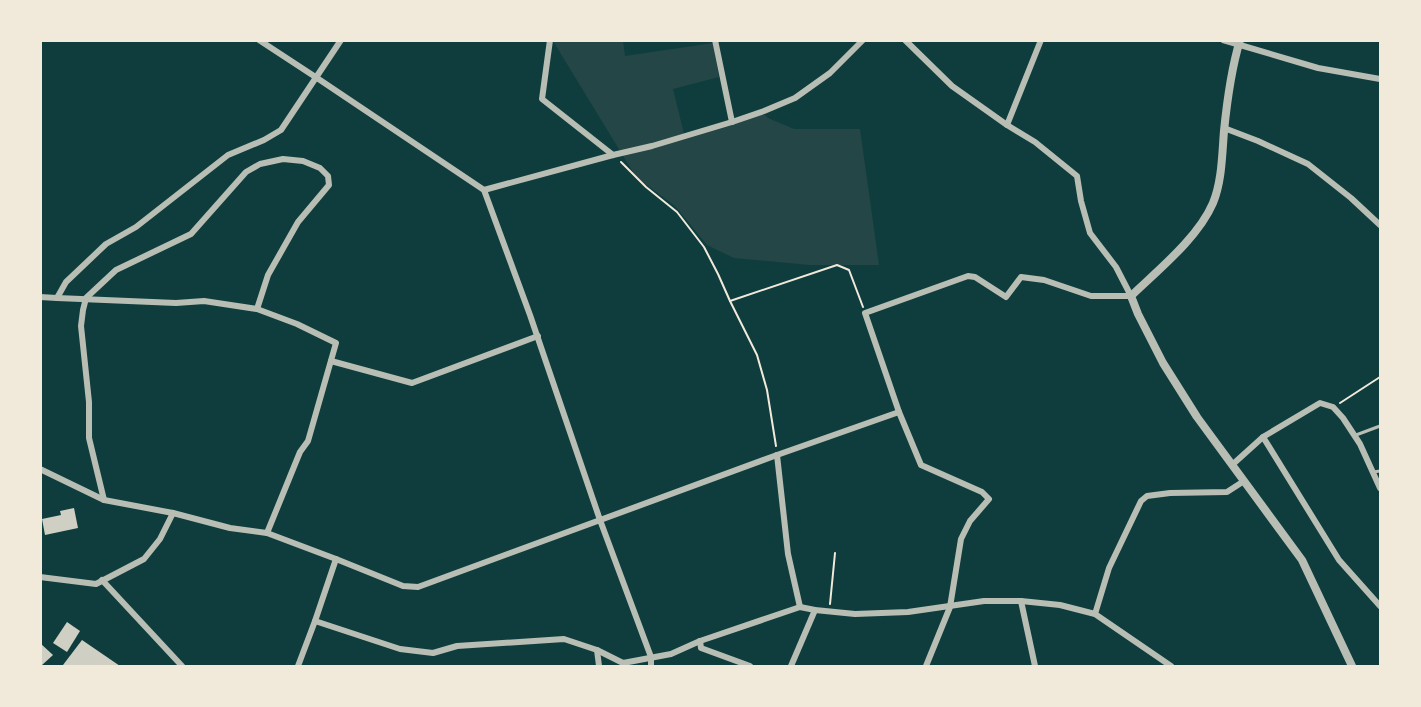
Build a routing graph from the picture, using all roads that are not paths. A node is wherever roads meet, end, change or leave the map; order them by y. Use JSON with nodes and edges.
{"nodes":[{"id":1,"x":259,"y":40,"type":"edge"},
{"id":2,"x":341,"y":40,"type":"edge"},
{"id":3,"x":550,"y":40,"type":"edge"},
{"id":4,"x":715,"y":40,"type":"edge"},
{"id":5,"x":863,"y":40,"type":"edge"},
{"id":6,"x":906,"y":40,"type":"edge"},
{"id":7,"x":1041,"y":40,"type":"edge"},
{"id":8,"x":1223,"y":40,"type":"edge"},
{"id":9,"x":1239,"y":43,"type":"edge"},
{"id":10,"x":317,"y":78,"type":"junction"},
{"id":11,"x":1380,"y":79,"type":"edge"},
{"id":12,"x":732,"y":122,"type":"junction"},
{"id":13,"x":1007,"y":125,"type":"junction"},
{"id":14,"x":1224,"y":128,"type":"junction"},
{"id":15,"x":613,"y":155,"type":"junction"},
{"id":16,"x":484,"y":190,"type":"junction"},
{"id":17,"x":1380,"y":225,"type":"edge"},
{"id":18,"x":1131,"y":296,"type":"junction"},
{"id":19,"x":40,"y":297,"type":"edge"},
{"id":20,"x":57,"y":298,"type":"junction"},
{"id":21,"x":86,"y":298,"type":"junction"},
{"id":22,"x":257,"y":309,"type":"junction"},
{"id":23,"x":538,"y":336,"type":"junction"},
{"id":24,"x":331,"y":361,"type":"junction"},
{"id":25,"x":898,"y":412,"type":"junction"},
{"id":26,"x":1380,"y":426,"type":"edge"},
{"id":27,"x":1354,"y":436,"type":"junction"},
{"id":28,"x":1263,"y":437,"type":"junction"},
{"id":29,"x":777,"y":455,"type":"junction"},
{"id":30,"x":1232,"y":465,"type":"junction"},
{"id":31,"x":40,"y":469,"type":"edge"},
{"id":32,"x":1377,"y":472,"type":"edge"},
{"id":33,"x":1244,"y":481,"type":"junction"},
{"id":34,"x":1380,"y":488,"type":"edge"},
{"id":35,"x":104,"y":500,"type":"junction"},
{"id":36,"x":173,"y":513,"type":"junction"},
{"id":37,"x":600,"y":520,"type":"junction"},
{"id":38,"x":267,"y":533,"type":"junction"},
{"id":39,"x":336,"y":558,"type":"junction"},
{"id":40,"x":40,"y":577,"type":"edge"},
{"id":41,"x":102,"y":580,"type":"junction"},
{"id":42,"x":1021,"y":601,"type":"junction"},
{"id":43,"x":1380,"y":606,"type":"edge"},
{"id":44,"x":800,"y":607,"type":"junction"},
{"id":45,"x":950,"y":607,"type":"junction"},
{"id":46,"x":815,"y":610,"type":"junction"},
{"id":47,"x":1095,"y":614,"type":"junction"},
{"id":48,"x":315,"y":621,"type":"junction"},
{"id":49,"x":700,"y":641,"type":"junction"},
{"id":50,"x":597,"y":650,"type":"junction"},
{"id":51,"x":651,"y":657,"type":"junction"},
{"id":52,"x":182,"y":666,"type":"edge"},
{"id":53,"x":298,"y":666,"type":"edge"},
{"id":54,"x":599,"y":666,"type":"edge"},
{"id":55,"x":651,"y":666,"type":"edge"},
{"id":56,"x":750,"y":666,"type":"edge"},
{"id":57,"x":791,"y":666,"type":"edge"},
{"id":58,"x":926,"y":666,"type":"edge"},
{"id":59,"x":1035,"y":666,"type":"edge"},
{"id":60,"x":1171,"y":666,"type":"edge"},
{"id":61,"x":1352,"y":666,"type":"edge"}],
"edges":[{"from":1,"to":10,"type":"street"},
{"from":2,"to":10,"type":"street"},
{"from":3,"to":15,"type":"street"},
{"from":4,"to":12,"type":"street"},
{"from":5,"to":12,"type":"street"},
{"from":6,"to":13,"type":"street"},
{"from":7,"to":13,"type":"street"},
{"from":8,"to":9,"type":"street"},
{"from":9,"to":11,"type":"street"},
{"from":9,"to":14,"type":"street"},
{"from":10,"to":16,"type":"street"},
{"from":10,"to":20,"type":"street"},
{"from":12,"to":15,"type":"street"},
{"from":13,"to":18,"type":"street"},
{"from":14,"to":17,"type":"street"},
{"from":14,"to":18,"type":"street"},
{"from":15,"to":16,"type":"street"},
{"from":16,"to":23,"type":"street"},
{"from":18,"to":25,"type":"street"},
{"from":18,"to":30,"type":"street"},
{"from":19,"to":20,"type":"street"},
{"from":20,"to":21,"type":"street"},
{"from":21,"to":22,"type":"street"},
{"from":21,"to":22,"type":"street"},
{"from":21,"to":35,"type":"street"},
{"from":22,"to":24,"type":"street"},
{"from":23,"to":24,"type":"street"},
{"from":23,"to":37,"type":"street"},
{"from":24,"to":38,"type":"street"},
{"from":25,"to":29,"type":"street"},
{"from":25,"to":45,"type":"street"},
{"from":26,"to":27,"type":"lane"},
{"from":27,"to":28,"type":"street"},
{"from":27,"to":32,"type":"street"},
{"from":28,"to":30,"type":"street"},
{"from":28,"to":43,"type":"street"},
{"from":29,"to":37,"type":"street"},
{"from":29,"to":44,"type":"street"},
{"from":30,"to":33,"type":"street"},
{"from":31,"to":35,"type":"street"},
{"from":32,"to":34,"type":"street"},
{"from":33,"to":47,"type":"street"},
{"from":33,"to":61,"type":"street"},
{"from":35,"to":36,"type":"street"},
{"from":36,"to":38,"type":"street"},
{"from":36,"to":41,"type":"street"},
{"from":37,"to":39,"type":"street"},
{"from":37,"to":51,"type":"street"},
{"from":38,"to":39,"type":"street"},
{"from":39,"to":48,"type":"street"},
{"from":40,"to":41,"type":"street"},
{"from":41,"to":52,"type":"street"},
{"from":42,"to":45,"type":"street"},
{"from":42,"to":47,"type":"street"},
{"from":42,"to":59,"type":"street"},
{"from":44,"to":46,"type":"street"},
{"from":44,"to":49,"type":"street"},
{"from":45,"to":46,"type":"street"},
{"from":45,"to":58,"type":"street"},
{"from":46,"to":57,"type":"street"},
{"from":47,"to":60,"type":"street"},
{"from":48,"to":50,"type":"street"},
{"from":48,"to":53,"type":"street"},
{"from":49,"to":51,"type":"street"},
{"from":49,"to":56,"type":"street"},
{"from":50,"to":51,"type":"street"},
{"from":50,"to":54,"type":"street"},
{"from":51,"to":55,"type":"street"}]}
